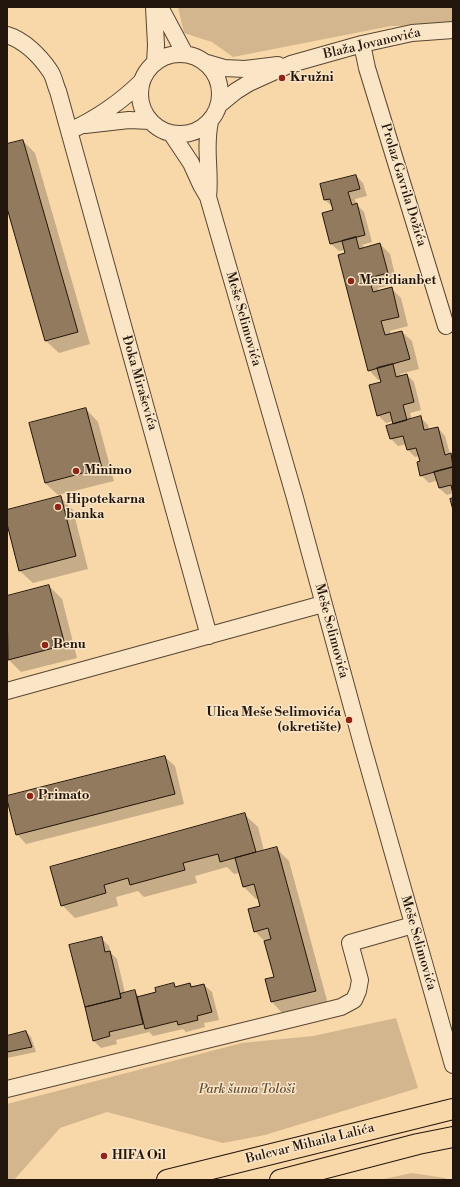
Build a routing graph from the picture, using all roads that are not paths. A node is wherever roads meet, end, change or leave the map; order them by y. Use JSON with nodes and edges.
{"nodes":[{"id":1,"x":154,"y":7,"type":"edge"},
{"id":2,"x":160,"y":7,"type":"edge"},
{"id":3,"x":453,"y":30,"type":"edge"},
{"id":4,"x":7,"y":35,"type":"edge"},
{"id":5,"x":362,"y":44,"type":"junction"},
{"id":6,"x":185,"y":54,"type":"junction"},
{"id":7,"x":155,"y":63,"type":"junction"},
{"id":8,"x":207,"y":63,"type":"junction"},
{"id":9,"x":291,"y":64,"type":"junction"},
{"id":10,"x":142,"y":81,"type":"junction"},
{"id":11,"x":220,"y":104,"type":"junction"},
{"id":12,"x":150,"y":121,"type":"junction"},
{"id":13,"x":210,"y":122,"type":"junction"},
{"id":14,"x":75,"y":128,"type":"junction"},
{"id":15,"x":171,"y":133,"type":"junction"},
{"id":16,"x":208,"y":197,"type":"junction"},
{"id":17,"x":446,"y":326,"type":"dead end"},
{"id":18,"x":323,"y":604,"type":"junction"},
{"id":19,"x":209,"y":636,"type":"junction"},
{"id":20,"x":7,"y":691,"type":"edge"},
{"id":21,"x":413,"y":925,"type":"junction"},
{"id":22,"x":453,"y":1066,"type":"edge"},
{"id":23,"x":7,"y":1089,"type":"edge"},
{"id":24,"x":453,"y":1109,"type":"edge"},
{"id":25,"x":453,"y":1137,"type":"edge"},
{"id":26,"x":167,"y":1180,"type":"edge"},
{"id":27,"x":280,"y":1180,"type":"edge"}],
"edges":[{"from":1,"to":7,"type":"street"},
{"from":2,"to":6,"type":"street"},
{"from":3,"to":5,"type":"street","name":"Blaža Jovanovića"},
{"from":4,"to":14,"type":"street","name":"Đoka Miraševića"},
{"from":5,"to":9,"type":"street","name":"Blaža Jovanovića"},
{"from":5,"to":17,"type":"street","name":"Prolaz Gavrila Dožića"},
{"from":6,"to":7,"type":"street"},
{"from":6,"to":8,"type":"street"},
{"from":7,"to":10,"type":"street"},
{"from":8,"to":9,"type":"street","name":"Blaža Jovanovića"},
{"from":8,"to":11,"type":"street"},
{"from":9,"to":11,"type":"street","name":"Blaža Jovanovića"},
{"from":10,"to":12,"type":"street"},
{"from":10,"to":14,"type":"street"},
{"from":11,"to":13,"type":"street"},
{"from":12,"to":14,"type":"street"},
{"from":12,"to":15,"type":"street"},
{"from":13,"to":15,"type":"street"},
{"from":13,"to":16,"type":"street","name":"Meše Selimovića"},
{"from":14,"to":19,"type":"street","name":"Đoka Miraševića"},
{"from":15,"to":16,"type":"street","name":"Meše Selimovića"},
{"from":16,"to":18,"type":"street","name":"Meše Selimovića"},
{"from":18,"to":19,"type":"street"},
{"from":18,"to":21,"type":"street","name":"Meše Selimovića"},
{"from":19,"to":20,"type":"street"},
{"from":21,"to":22,"type":"street","name":"Meše Selimovića"},
{"from":21,"to":23,"type":"street"},
{"from":24,"to":26,"type":"main road","name":"Bulevar Mihaila Lalića"},
{"from":25,"to":27,"type":"main road","name":"Bulevar Mihaila Lalića"}]}
